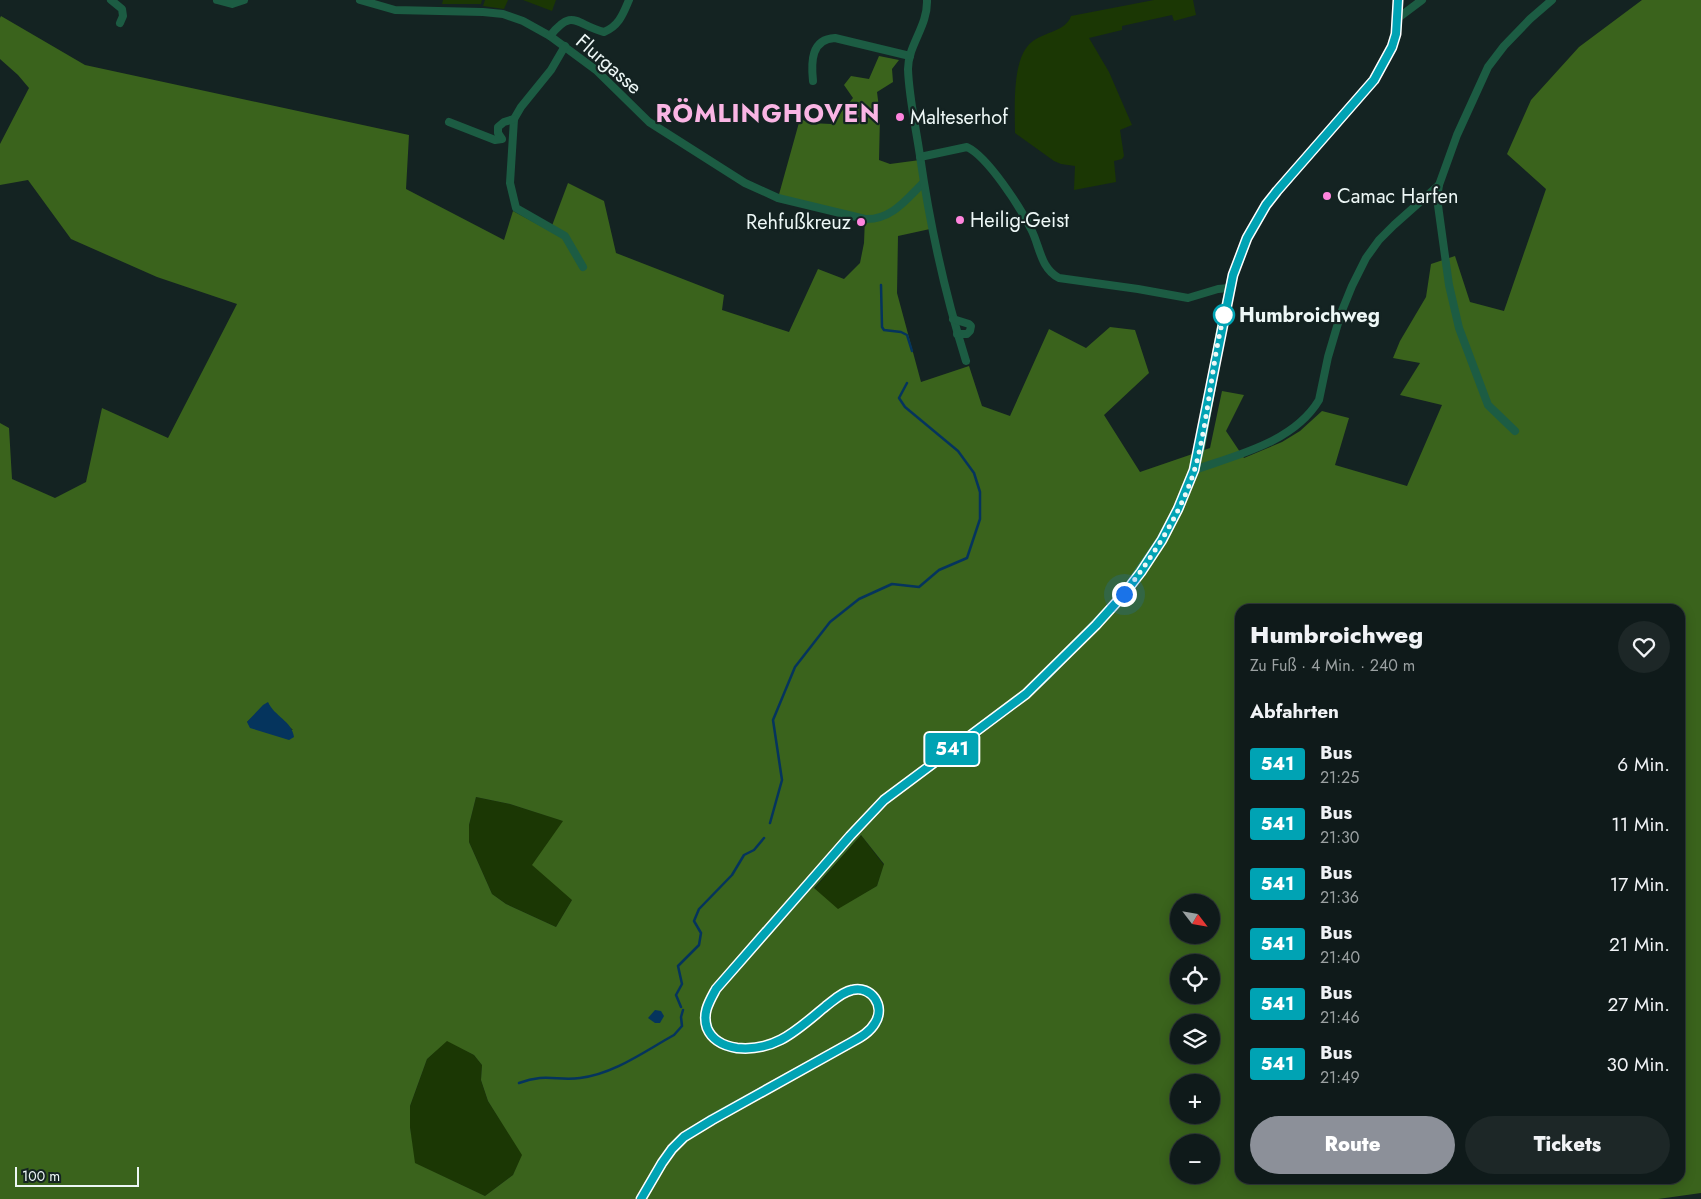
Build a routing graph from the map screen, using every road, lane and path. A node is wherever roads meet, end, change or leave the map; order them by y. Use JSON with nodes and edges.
{"nodes":[{"id":1,"x":111,"y":0,"type":"edge"},
{"id":2,"x":217,"y":0,"type":"edge"},
{"id":3,"x":244,"y":0,"type":"edge"},
{"id":4,"x":360,"y":0,"type":"edge"},
{"id":5,"x":629,"y":0,"type":"edge"},
{"id":6,"x":927,"y":0,"type":"edge"},
{"id":7,"x":1398,"y":0,"type":"edge"},
{"id":8,"x":1422,"y":0,"type":"edge"},
{"id":9,"x":1552,"y":0,"type":"edge"},
{"id":10,"x":1398,"y":18,"type":"junction"},
{"id":11,"x":120,"y":23,"type":"dead end"},
{"id":12,"x":550,"y":36,"type":"junction"},
{"id":13,"x":564,"y":46,"type":"junction"},
{"id":14,"x":910,"y":56,"type":"junction"},
{"id":15,"x":813,"y":81,"type":"dead end"},
{"id":16,"x":514,"y":119,"type":"junction"},
{"id":17,"x":449,"y":122,"type":"dead end"},
{"id":18,"x":512,"y":137,"type":"junction"},
{"id":19,"x":502,"y":139,"type":"junction"},
{"id":20,"x":920,"y":157,"type":"junction"},
{"id":21,"x":924,"y":183,"type":"junction"},
{"id":22,"x":1439,"y":185,"type":"junction"},
{"id":23,"x":583,"y":267,"type":"dead end"},
{"id":24,"x":1229,"y":288,"type":"junction"},
{"id":25,"x":953,"y":319,"type":"junction"},
{"id":26,"x":957,"y":334,"type":"junction"},
{"id":27,"x":966,"y":361,"type":"dead end"},
{"id":28,"x":1515,"y":432,"type":"dead end"},
{"id":29,"x":1194,"y":470,"type":"junction"},
{"id":30,"x":641,"y":1199,"type":"edge"}],
"edges":[{"from":1,"to":11,"type":"street"},
{"from":2,"to":3,"type":"street"},
{"from":4,"to":12,"type":"street","name":"Flurgasse"},
{"from":5,"to":12,"type":"street"},
{"from":6,"to":14,"type":"street"},
{"from":7,"to":10,"type":"main road"},
{"from":8,"to":10,"type":"street"},
{"from":9,"to":22,"type":"street"},
{"from":10,"to":24,"type":"main road"},
{"from":12,"to":13,"type":"street","name":"Flurgasse"},
{"from":13,"to":16,"type":"street"},
{"from":13,"to":21,"type":"street","name":"Flurgasse"},
{"from":14,"to":15,"type":"street"},
{"from":14,"to":20,"type":"street"},
{"from":16,"to":18,"type":"street"},
{"from":16,"to":19,"type":"street"},
{"from":17,"to":19,"type":"street"},
{"from":18,"to":19,"type":"street"},
{"from":18,"to":23,"type":"street"},
{"from":20,"to":21,"type":"street"},
{"from":20,"to":24,"type":"street"},
{"from":21,"to":25,"type":"street"},
{"from":22,"to":28,"type":"street"},
{"from":22,"to":29,"type":"street"},
{"from":24,"to":29,"type":"main road"},
{"from":25,"to":26,"type":"street"},
{"from":25,"to":26,"type":"street"},
{"from":26,"to":27,"type":"street"},
{"from":29,"to":30,"type":"main road"}]}
